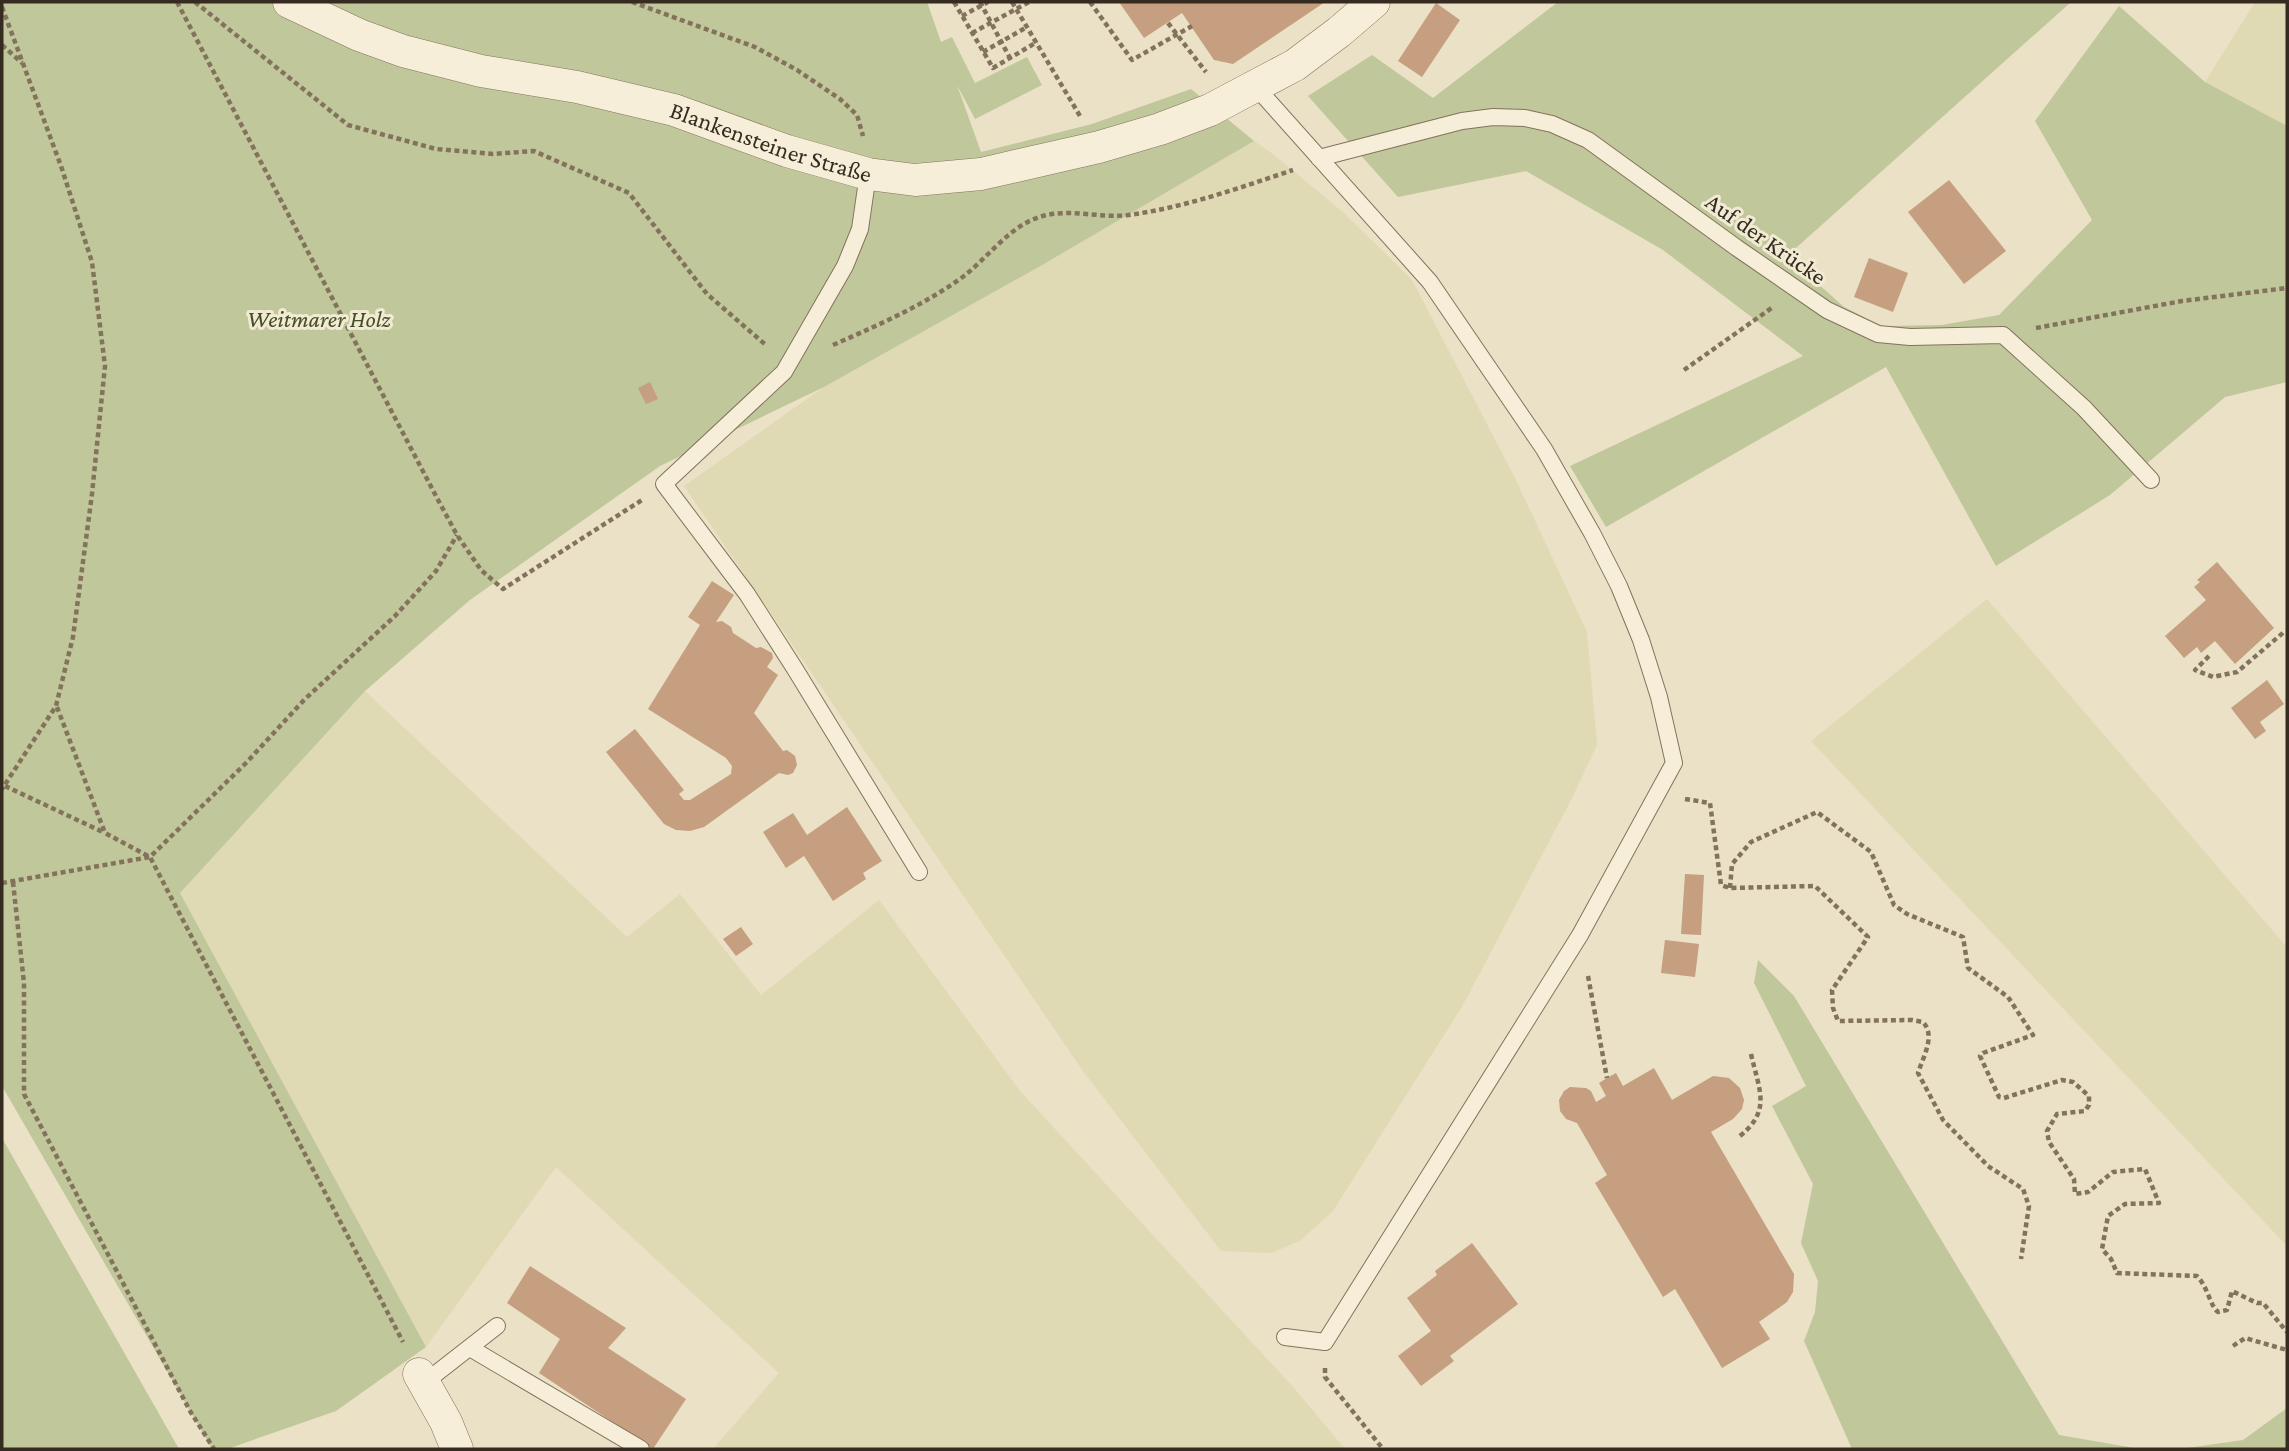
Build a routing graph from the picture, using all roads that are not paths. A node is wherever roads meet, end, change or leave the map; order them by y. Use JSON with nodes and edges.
{"nodes":[{"id":1,"x":289,"y":2,"type":"edge"},
{"id":2,"x":1374,"y":2,"type":"edge"},
{"id":3,"x":1256,"y":87,"type":"junction"},
{"id":4,"x":1319,"y":158,"type":"junction"},
{"id":5,"x":868,"y":174,"type":"junction"},
{"id":6,"x":2151,"y":480,"type":"dead end"},
{"id":7,"x":919,"y":872,"type":"dead end"},
{"id":8,"x":497,"y":1326,"type":"dead end"},
{"id":9,"x":1285,"y":1337,"type":"dead end"},
{"id":10,"x":470,"y":1348,"type":"junction"},
{"id":11,"x":422,"y":1379,"type":"joint"},
{"id":12,"x":457,"y":1449,"type":"edge"},
{"id":13,"x":641,"y":1449,"type":"edge"}],
"edges":[{"from":1,"to":5,"type":"street","name":"Blankensteiner Straße"},
{"from":2,"to":3,"type":"street","name":"Blankensteiner Straße"},
{"from":3,"to":4,"type":"lane"},
{"from":3,"to":5,"type":"street","name":"Blankensteiner Straße"},
{"from":4,"to":6,"type":"lane","name":"Auf der Krücke"},
{"from":4,"to":9,"type":"lane"},
{"from":5,"to":7,"type":"lane"},
{"from":8,"to":10,"type":"lane"},
{"from":10,"to":11,"type":"lane"},
{"from":10,"to":13,"type":"lane"},
{"from":11,"to":12,"type":"street"}]}
